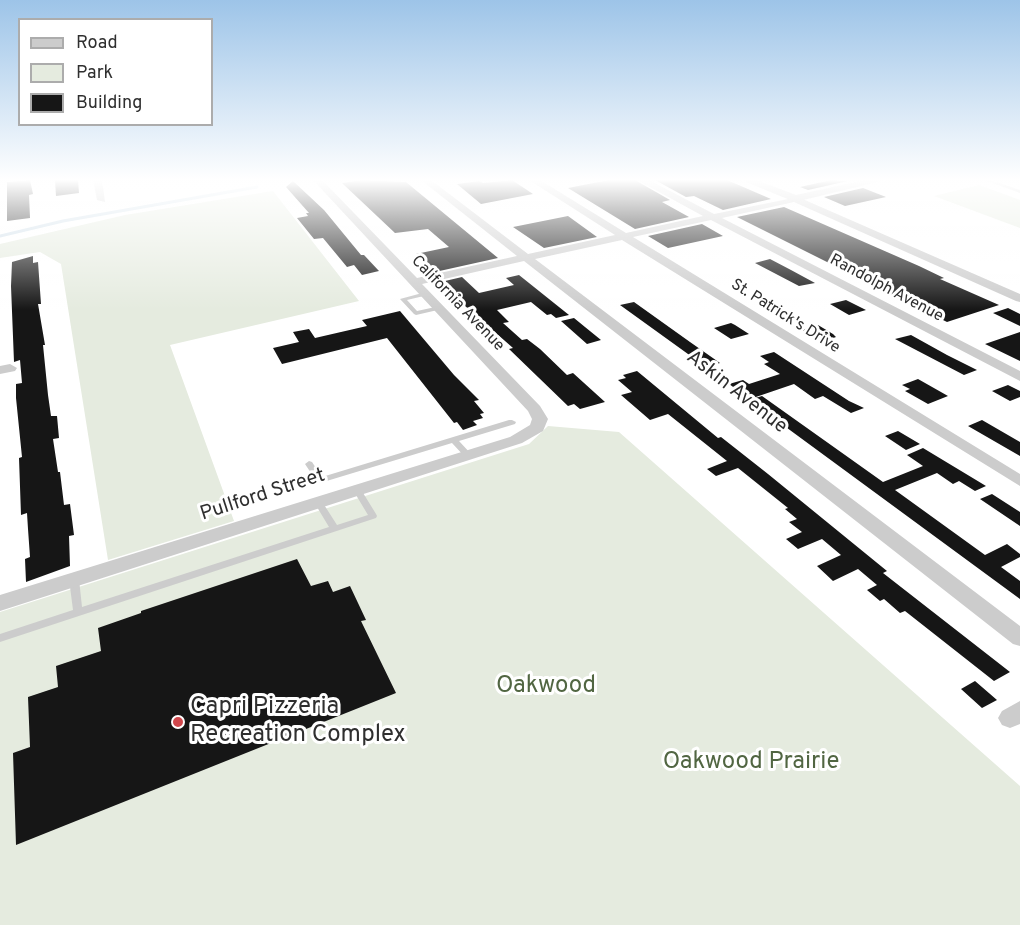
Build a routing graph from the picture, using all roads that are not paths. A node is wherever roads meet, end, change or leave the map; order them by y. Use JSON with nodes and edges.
{"nodes":[{"id":1,"x":358,"y":223,"type":"edge"},
{"id":2,"x":482,"y":223,"type":"edge"},
{"id":3,"x":602,"y":223,"type":"edge"},
{"id":4,"x":683,"y":223,"type":"edge"},
{"id":5,"x":724,"y":223,"type":"edge"},
{"id":6,"x":850,"y":223,"type":"edge"},
{"id":7,"x":623,"y":236,"type":"junction"},
{"id":8,"x":526,"y":257,"type":"junction"},
{"id":9,"x":414,"y":282,"type":"junction"},
{"id":10,"x":426,"y":294,"type":"junction"},
{"id":11,"x":1020,"y":297,"type":"edge"},
{"id":12,"x":440,"y":308,"type":"junction"},
{"id":13,"x":1020,"y":377,"type":"edge"},
{"id":14,"x":513,"y":422,"type":"dead end"},
{"id":15,"x":537,"y":428,"type":"joint"},
{"id":16,"x":454,"y":440,"type":"junction"},
{"id":17,"x":468,"y":455,"type":"junction"},
{"id":18,"x":309,"y":464,"type":"dead end"},
{"id":19,"x":1020,"y":481,"type":"edge"},
{"id":20,"x":357,"y":490,"type":"junction"},
{"id":21,"x":318,"y":502,"type":"junction"},
{"id":22,"x":335,"y":529,"type":"junction"},
{"id":23,"x":74,"y":579,"type":"junction"},
{"id":24,"x":0,"y":603,"type":"edge"},
{"id":25,"x":78,"y":613,"type":"junction"},
{"id":26,"x":0,"y":638,"type":"edge"},
{"id":27,"x":1020,"y":638,"type":"edge"}],
"edges":[{"from":1,"to":9,"type":"street","name":"California Avenue"},
{"from":2,"to":8,"type":"street","name":"Askin Avenue"},
{"from":3,"to":7,"type":"street","name":"St. Patrick's Drive"},
{"from":4,"to":7,"type":"street"},
{"from":5,"to":13,"type":"street","name":"Randolph Avenue"},
{"from":6,"to":11,"type":"street"},
{"from":7,"to":8,"type":"street"},
{"from":7,"to":19,"type":"street","name":"St. Patrick's Drive"},
{"from":8,"to":9,"type":"street"},
{"from":8,"to":27,"type":"street","name":"Askin Avenue"},
{"from":9,"to":10,"type":"street","name":"California Avenue"},
{"from":10,"to":12,"type":"street","name":"California Avenue"},
{"from":10,"to":12,"type":"lane"},
{"from":12,"to":15,"type":"street","name":"California Avenue"},
{"from":14,"to":16,"type":"lane"},
{"from":15,"to":17,"type":"street","name":"Pullford Street"},
{"from":16,"to":17,"type":"lane"},
{"from":16,"to":18,"type":"lane"},
{"from":17,"to":20,"type":"street","name":"Pullford Street"},
{"from":20,"to":21,"type":"street","name":"Pullford Street"},
{"from":20,"to":22,"type":"lane"},
{"from":21,"to":22,"type":"lane"},
{"from":21,"to":23,"type":"street","name":"Pullford Street"},
{"from":22,"to":25,"type":"lane"},
{"from":23,"to":24,"type":"street","name":"Pullford Street"},
{"from":23,"to":25,"type":"lane"},
{"from":25,"to":26,"type":"lane"}]}
